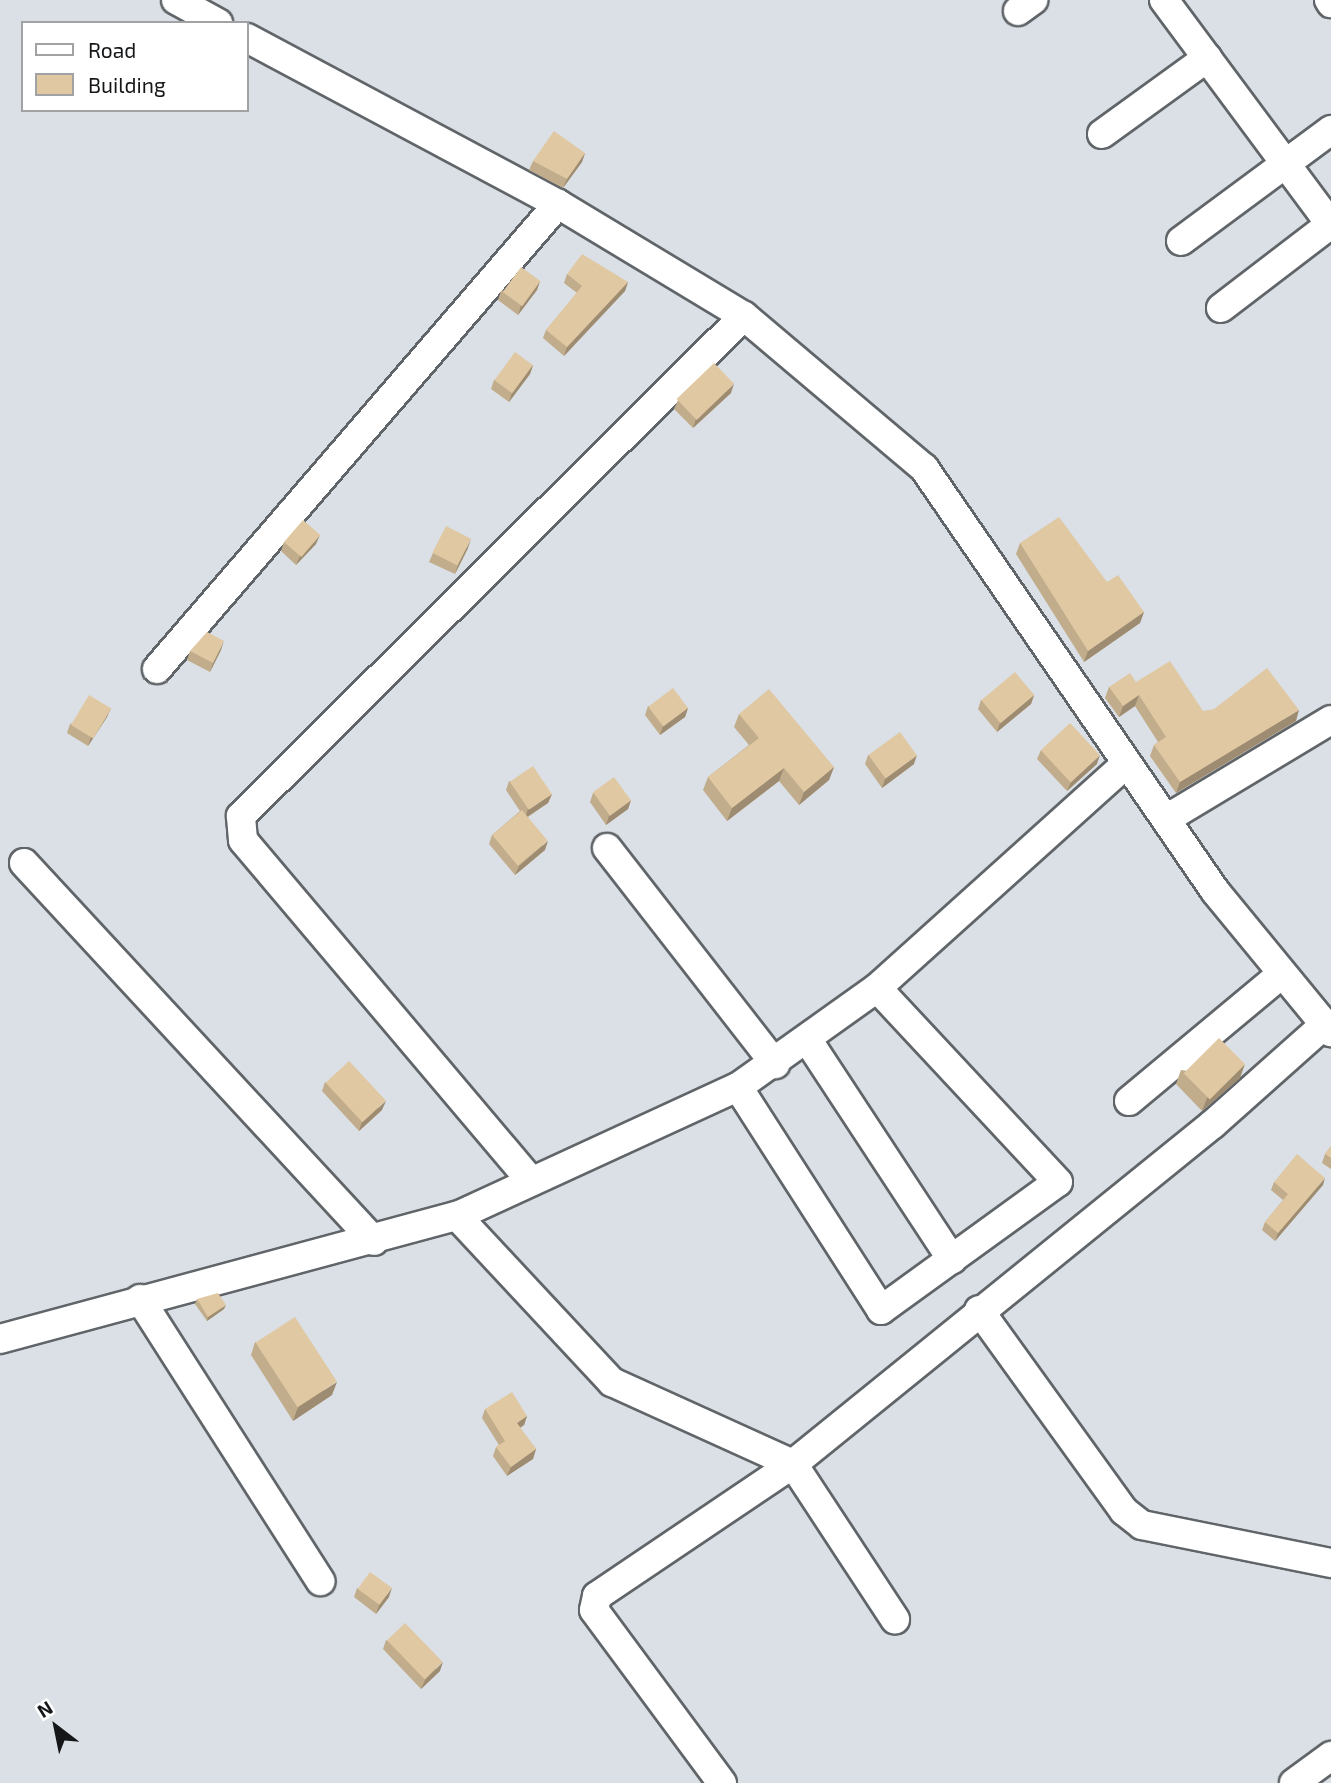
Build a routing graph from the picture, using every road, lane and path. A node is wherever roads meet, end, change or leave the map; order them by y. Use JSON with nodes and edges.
{"nodes":[{"id":1,"x":176,"y":0,"type":"edge"},
{"id":2,"x":1164,"y":0,"type":"edge"},
{"id":3,"x":214,"y":21,"type":"edge"},
{"id":4,"x":248,"y":39,"type":"edge"},
{"id":5,"x":1207,"y":58,"type":"junction"},
{"id":6,"x":1331,"y":130,"type":"edge"},
{"id":7,"x":1102,"y":134,"type":"dead end"},
{"id":8,"x":1286,"y":164,"type":"junction"},
{"id":9,"x":558,"y":205,"type":"junction"},
{"id":10,"x":1331,"y":225,"type":"edge"},
{"id":11,"x":1181,"y":241,"type":"dead end"},
{"id":12,"x":1221,"y":308,"type":"dead end"},
{"id":13,"x":744,"y":316,"type":"junction"},
{"id":14,"x":157,"y":669,"type":"dead end"},
{"id":15,"x":1331,"y":720,"type":"edge"},
{"id":16,"x":1127,"y":763,"type":"junction"},
{"id":17,"x":1166,"y":819,"type":"junction"},
{"id":18,"x":607,"y":848,"type":"dead end"},
{"id":19,"x":24,"y":863,"type":"dead end"},
{"id":20,"x":1280,"y":975,"type":"junction"},
{"id":21,"x":877,"y":988,"type":"junction"},
{"id":22,"x":1327,"y":1029,"type":"edge"},
{"id":23,"x":807,"y":1039,"type":"junction"},
{"id":24,"x":775,"y":1064,"type":"junction"},
{"id":25,"x":738,"y":1087,"type":"junction"},
{"id":26,"x":1129,"y":1101,"type":"dead end"},
{"id":27,"x":531,"y":1181,"type":"junction"},
{"id":28,"x":457,"y":1216,"type":"junction"},
{"id":29,"x":374,"y":1241,"type":"junction"},
{"id":30,"x":952,"y":1260,"type":"junction"},
{"id":31,"x":140,"y":1299,"type":"junction"},
{"id":32,"x":979,"y":1310,"type":"junction"},
{"id":33,"x":0,"y":1339,"type":"edge"},
{"id":34,"x":793,"y":1464,"type":"junction"},
{"id":35,"x":1331,"y":1563,"type":"edge"},
{"id":36,"x":320,"y":1581,"type":"dead end"},
{"id":37,"x":895,"y":1619,"type":"dead end"},
{"id":38,"x":1331,"y":1756,"type":"edge"},
{"id":39,"x":722,"y":1783,"type":"edge"},
{"id":40,"x":1294,"y":1783,"type":"edge"}],
"edges":[{"from":1,"to":3,"type":"street"},
{"from":2,"to":5,"type":"street"},
{"from":4,"to":9,"type":"street"},
{"from":5,"to":7,"type":"street"},
{"from":5,"to":8,"type":"street"},
{"from":6,"to":8,"type":"street"},
{"from":8,"to":10,"type":"street"},
{"from":8,"to":11,"type":"street"},
{"from":9,"to":13,"type":"street"},
{"from":9,"to":14,"type":"street"},
{"from":10,"to":12,"type":"street"},
{"from":13,"to":16,"type":"street"},
{"from":13,"to":27,"type":"street"},
{"from":15,"to":17,"type":"street"},
{"from":16,"to":17,"type":"street"},
{"from":16,"to":21,"type":"street"},
{"from":17,"to":20,"type":"street"},
{"from":18,"to":24,"type":"street"},
{"from":19,"to":29,"type":"street"},
{"from":20,"to":22,"type":"street"},
{"from":20,"to":26,"type":"street"},
{"from":21,"to":23,"type":"street"},
{"from":21,"to":30,"type":"street"},
{"from":22,"to":32,"type":"street"},
{"from":23,"to":24,"type":"street"},
{"from":23,"to":30,"type":"street"},
{"from":24,"to":25,"type":"street"},
{"from":25,"to":27,"type":"street"},
{"from":25,"to":30,"type":"street"},
{"from":27,"to":28,"type":"street"},
{"from":28,"to":29,"type":"street"},
{"from":28,"to":34,"type":"street"},
{"from":29,"to":31,"type":"street"},
{"from":31,"to":33,"type":"street"},
{"from":31,"to":36,"type":"street"},
{"from":32,"to":34,"type":"street"},
{"from":32,"to":35,"type":"street"},
{"from":34,"to":37,"type":"street"},
{"from":34,"to":39,"type":"street"},
{"from":38,"to":40,"type":"street"}]}
